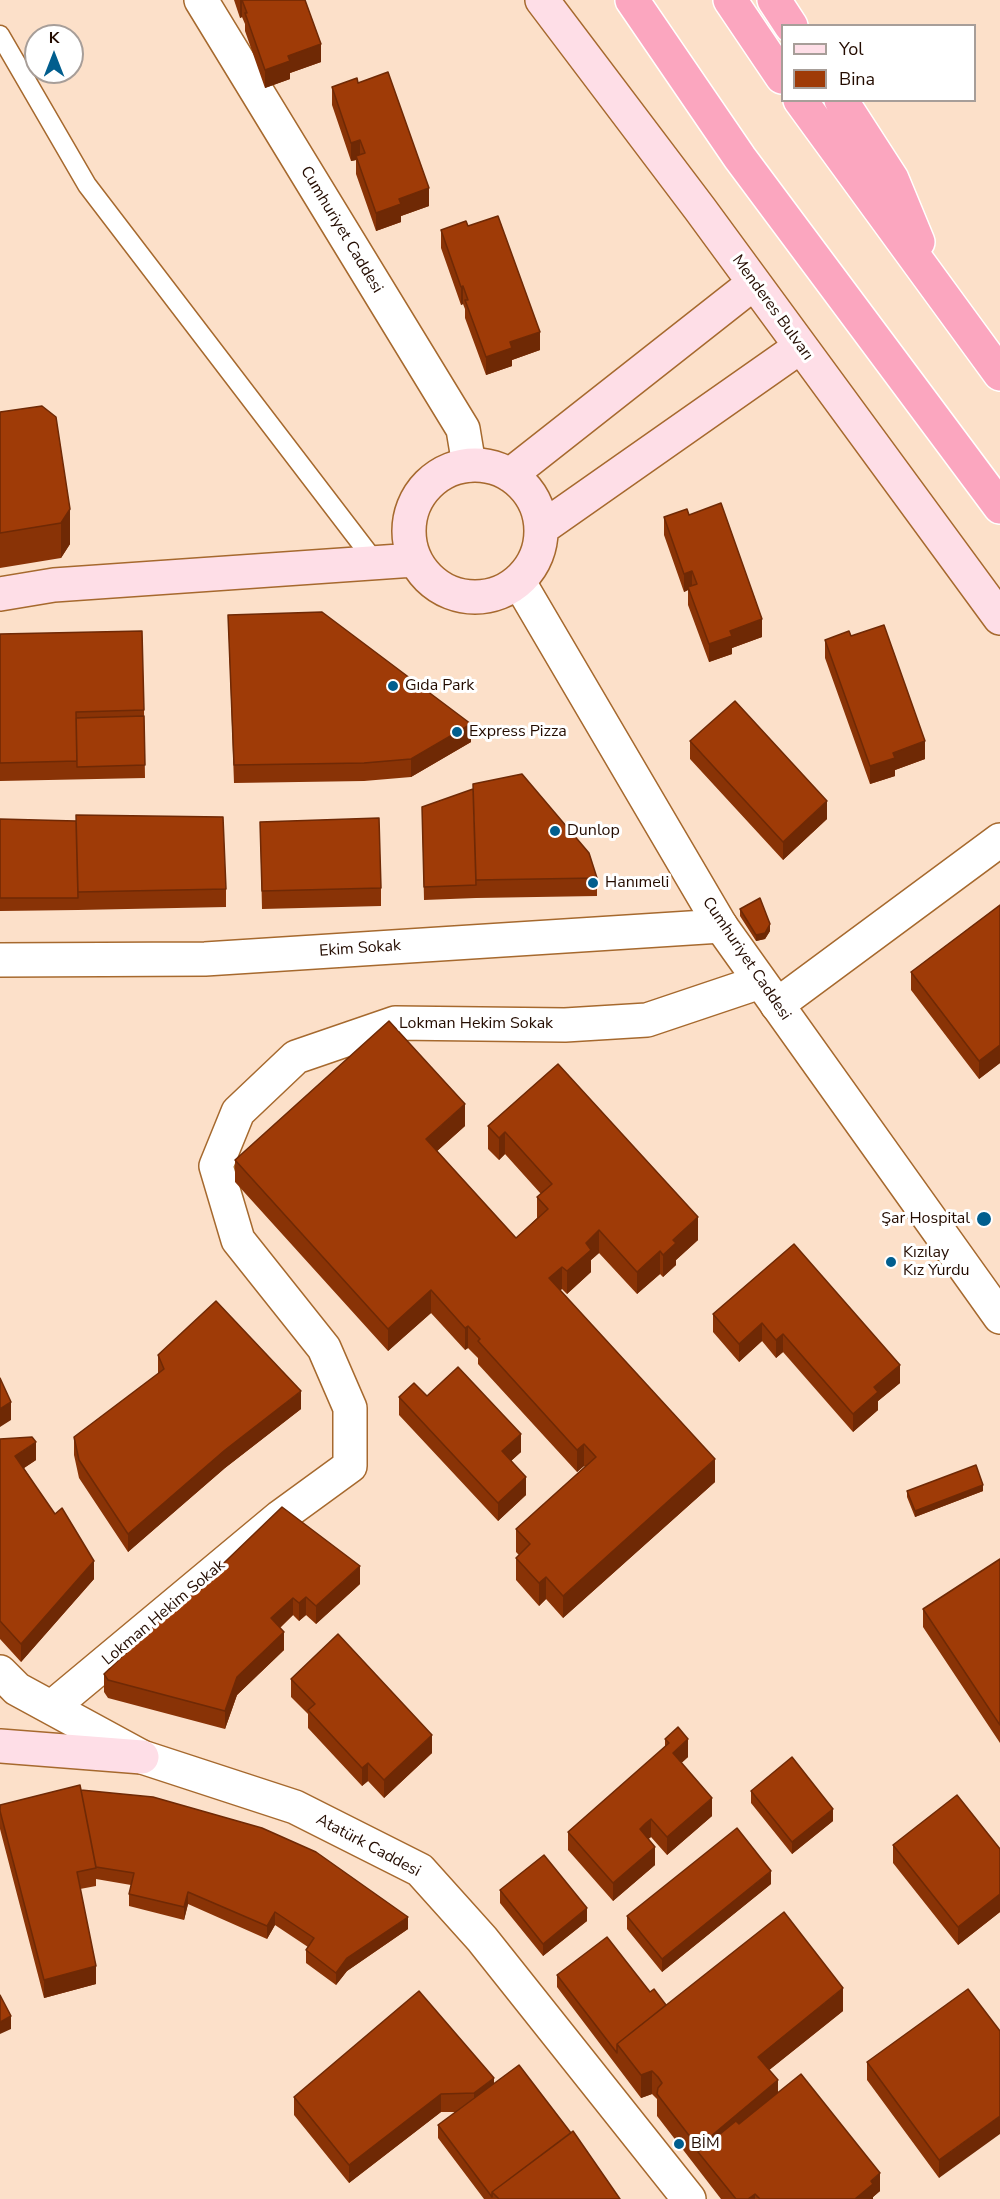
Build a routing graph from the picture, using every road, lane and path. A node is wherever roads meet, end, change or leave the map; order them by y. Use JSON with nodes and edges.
{"nodes":[{"id":1,"x":201,"y":0,"type":"edge"},
{"id":2,"x":542,"y":0,"type":"edge"},
{"id":3,"x":632,"y":0,"type":"edge"},
{"id":4,"x":730,"y":0,"type":"edge"},
{"id":5,"x":774,"y":0,"type":"edge"},
{"id":6,"x":790,"y":24,"type":"edge"},
{"id":7,"x":0,"y":35,"type":"edge"},
{"id":8,"x":781,"y":74,"type":"edge"},
{"id":9,"x":801,"y":102,"type":"edge"},
{"id":10,"x":842,"y":102,"type":"edge"},
{"id":11,"x":754,"y":283,"type":"junction"},
{"id":12,"x":938,"y":291,"type":"junction"},
{"id":13,"x":801,"y":347,"type":"junction"},
{"id":14,"x":1000,"y":374,"type":"edge"},
{"id":15,"x":469,"y":465,"type":"junction"},
{"id":16,"x":510,"y":474,"type":"junction"},
{"id":17,"x":1000,"y":507,"type":"edge"},
{"id":18,"x":542,"y":528,"type":"junction"},
{"id":19,"x":414,"y":560,"type":"junction"},
{"id":20,"x":376,"y":563,"type":"junction"},
{"id":21,"x":519,"y":582,"type":"junction"},
{"id":22,"x":0,"y":594,"type":"edge"},
{"id":23,"x":1000,"y":618,"type":"edge"},
{"id":24,"x":1000,"y":840,"type":"edge"},
{"id":25,"x":721,"y":926,"type":"junction"},
{"id":26,"x":0,"y":960,"type":"edge"},
{"id":27,"x":768,"y":994,"type":"junction"},
{"id":28,"x":1000,"y":1317,"type":"edge"},
{"id":29,"x":0,"y":1672,"type":"edge"},
{"id":30,"x":52,"y":1707,"type":"junction"},
{"id":31,"x":0,"y":1746,"type":"edge"},
{"id":32,"x":142,"y":1757,"type":"junction"},
{"id":33,"x":689,"y":2199,"type":"edge"}],
"edges":[{"from":1,"to":15,"type":"street","name":"Cumhuriyet Caddesi"},
{"from":2,"to":11,"type":"main road","name":"Menderes Bulvarı"},
{"from":3,"to":17,"type":"highway"},
{"from":4,"to":8,"type":"highway"},
{"from":5,"to":6,"type":"highway"},
{"from":7,"to":20,"type":"lane"},
{"from":9,"to":12,"type":"highway"},
{"from":10,"to":12,"type":"highway"},
{"from":11,"to":13,"type":"main road","name":"Menderes Bulvarı"},
{"from":11,"to":16,"type":"main road"},
{"from":12,"to":14,"type":"highway"},
{"from":13,"to":18,"type":"main road"},
{"from":13,"to":23,"type":"main road","name":"Menderes Bulvarı"},
{"from":15,"to":16,"type":"main road"},
{"from":15,"to":19,"type":"main road"},
{"from":16,"to":18,"type":"main road"},
{"from":18,"to":21,"type":"main road"},
{"from":19,"to":20,"type":"main road"},
{"from":19,"to":21,"type":"main road"},
{"from":20,"to":22,"type":"main road"},
{"from":21,"to":25,"type":"street","name":"Cumhuriyet Caddesi"},
{"from":24,"to":27,"type":"street"},
{"from":25,"to":26,"type":"street","name":"Ekim Sokak"},
{"from":25,"to":27,"type":"street","name":"Cumhuriyet Caddesi"},
{"from":27,"to":28,"type":"street","name":"Cumhuriyet Caddesi"},
{"from":27,"to":30,"type":"street","name":"Lokman Hekim Sokak"},
{"from":29,"to":30,"type":"street","name":"Atatürk Caddesi"},
{"from":30,"to":32,"type":"street","name":"Atatürk Caddesi"},
{"from":31,"to":32,"type":"main road"},
{"from":32,"to":33,"type":"street","name":"Atatürk Caddesi"}]}
